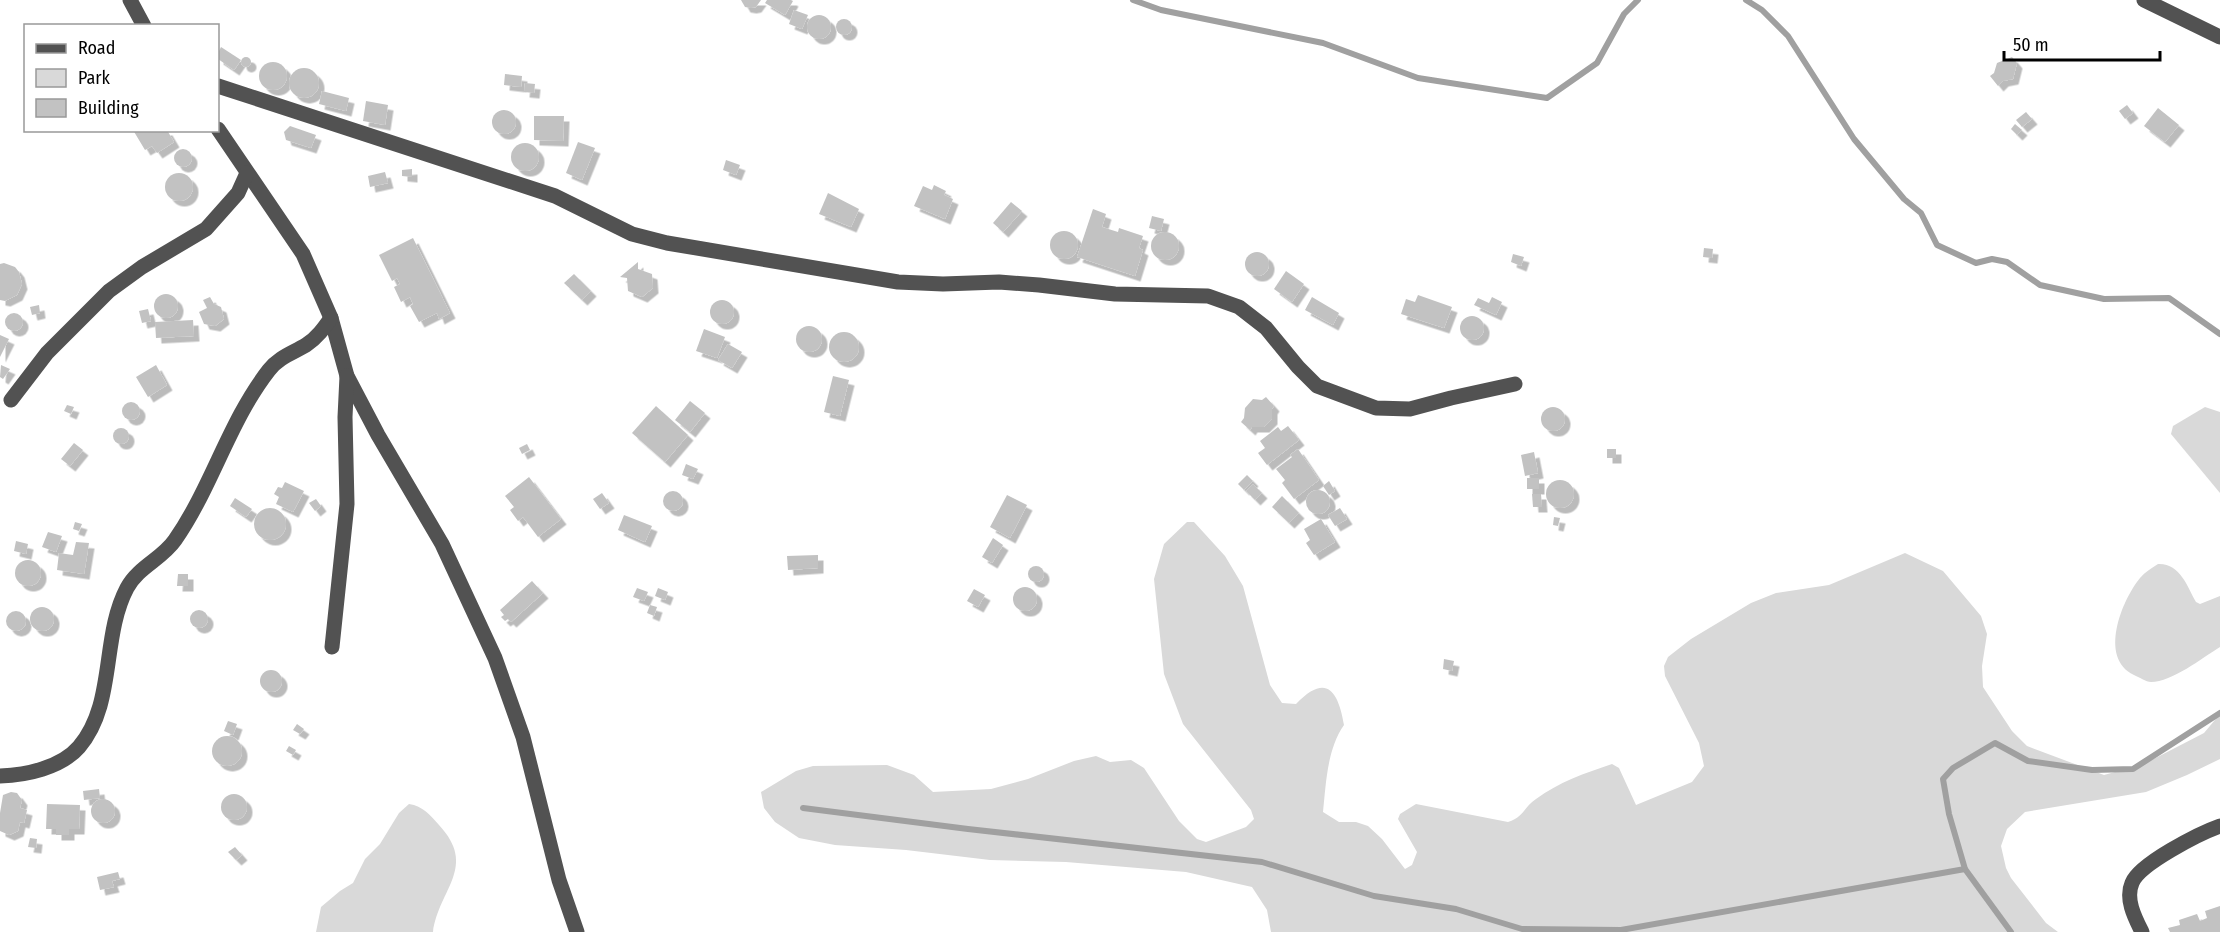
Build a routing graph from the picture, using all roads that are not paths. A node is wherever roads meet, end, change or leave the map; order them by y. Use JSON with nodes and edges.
{"nodes":[{"id":1,"x":130,"y":0,"type":"edge"},
{"id":2,"x":2144,"y":0,"type":"edge"},
{"id":3,"x":143,"y":24,"type":"edge"},
{"id":4,"x":2220,"y":37,"type":"edge"},
{"id":5,"x":219,"y":86,"type":"edge"},
{"id":6,"x":219,"y":131,"type":"edge"},
{"id":7,"x":247,"y":173,"type":"junction"},
{"id":8,"x":331,"y":318,"type":"junction"},
{"id":9,"x":347,"y":376,"type":"junction"},
{"id":10,"x":1515,"y":384,"type":"dead end"},
{"id":11,"x":11,"y":400,"type":"dead end"},
{"id":12,"x":333,"y":647,"type":"dead end"},
{"id":13,"x":0,"y":776,"type":"edge"},
{"id":14,"x":2220,"y":825,"type":"edge"},
{"id":15,"x":577,"y":932,"type":"edge"},
{"id":16,"x":2142,"y":932,"type":"edge"}],
"edges":[{"from":1,"to":3,"type":"street"},
{"from":2,"to":4,"type":"street"},
{"from":5,"to":10,"type":"street"},
{"from":6,"to":7,"type":"street"},
{"from":7,"to":8,"type":"street"},
{"from":7,"to":11,"type":"street"},
{"from":8,"to":9,"type":"street"},
{"from":8,"to":13,"type":"street"},
{"from":9,"to":12,"type":"street"},
{"from":9,"to":15,"type":"street"},
{"from":14,"to":16,"type":"street"}]}
